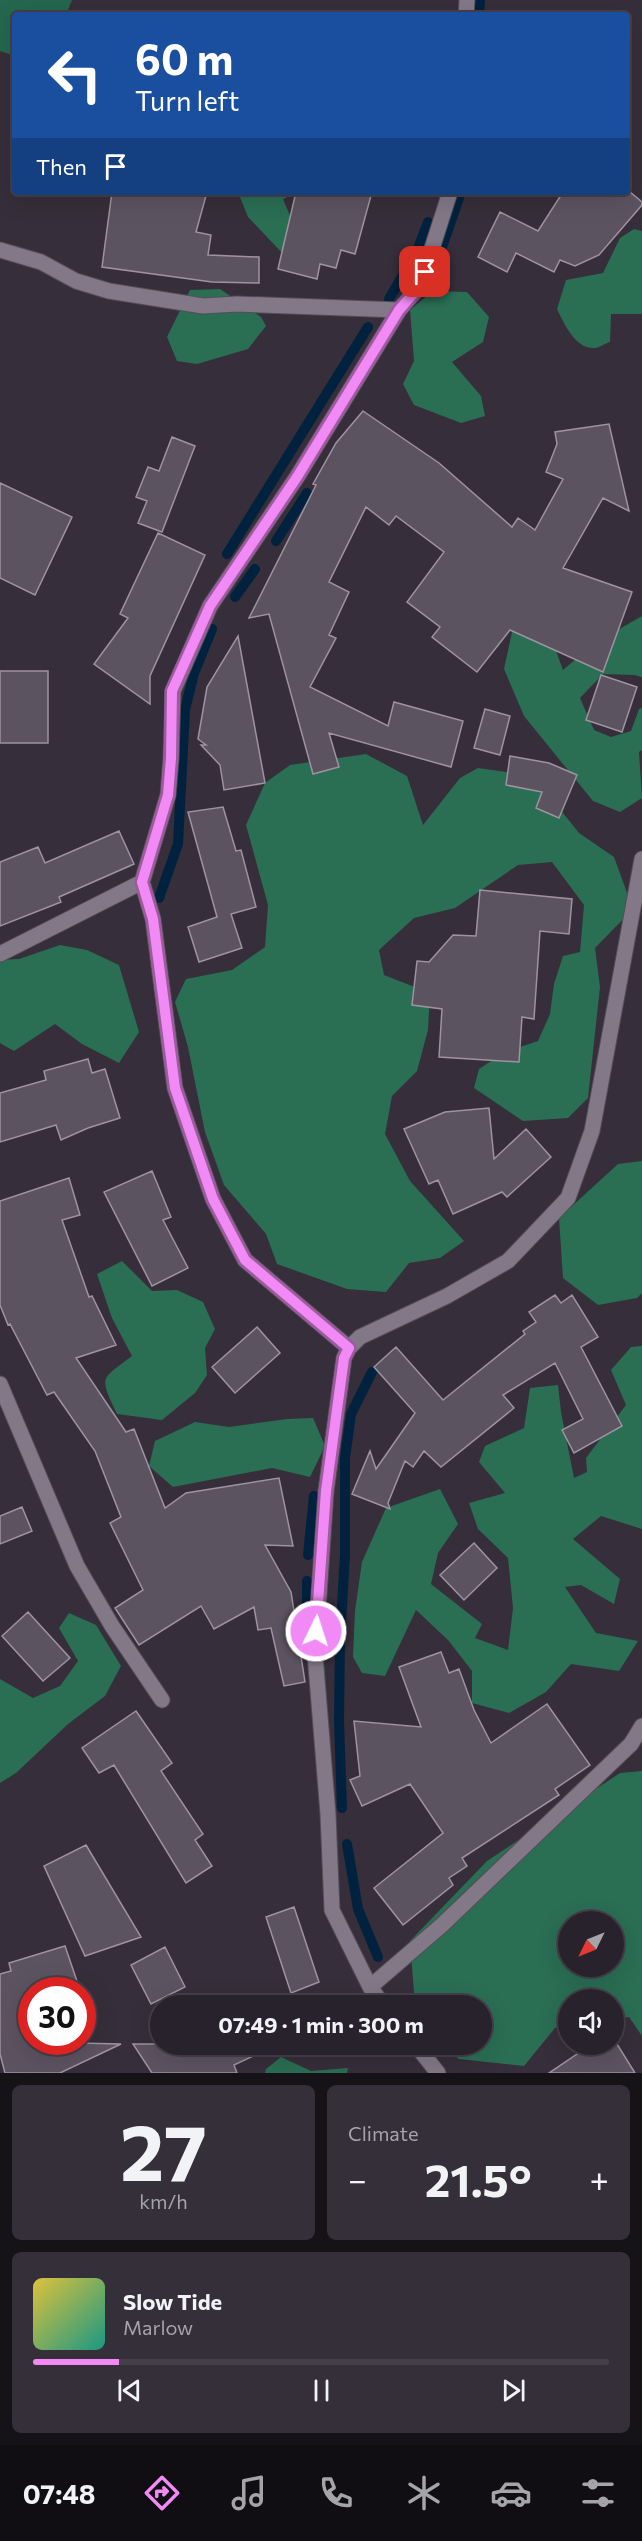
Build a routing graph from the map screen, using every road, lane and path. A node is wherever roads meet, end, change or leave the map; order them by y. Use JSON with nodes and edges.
{"nodes":[{"id":1,"x":449,"y":195,"type":"edge"},
{"id":2,"x":0,"y":250,"type":"edge"},
{"id":3,"x":399,"y":310,"type":"junction"},
{"id":4,"x":642,"y":859,"type":"edge"},
{"id":5,"x":142,"y":882,"type":"junction"},
{"id":6,"x":0,"y":954,"type":"edge"},
{"id":7,"x":349,"y":1348,"type":"junction"},
{"id":8,"x":0,"y":1384,"type":"edge"},
{"id":9,"x":162,"y":1700,"type":"dead end"},
{"id":10,"x":642,"y":1726,"type":"edge"},
{"id":11,"x":370,"y":1987,"type":"junction"},
{"id":12,"x":376,"y":1995,"type":"edge"},
{"id":13,"x":424,"y":2055,"type":"edge"},
{"id":14,"x":438,"y":2073,"type":"edge"}],
"edges":[{"from":1,"to":3,"type":"street"},
{"from":2,"to":3,"type":"street"},
{"from":3,"to":5,"type":"street"},
{"from":4,"to":7,"type":"street"},
{"from":5,"to":6,"type":"street"},
{"from":5,"to":7,"type":"street"},
{"from":7,"to":11,"type":"street"},
{"from":8,"to":9,"type":"street"},
{"from":10,"to":11,"type":"street"},
{"from":11,"to":12,"type":"street"},
{"from":13,"to":14,"type":"street"}]}
